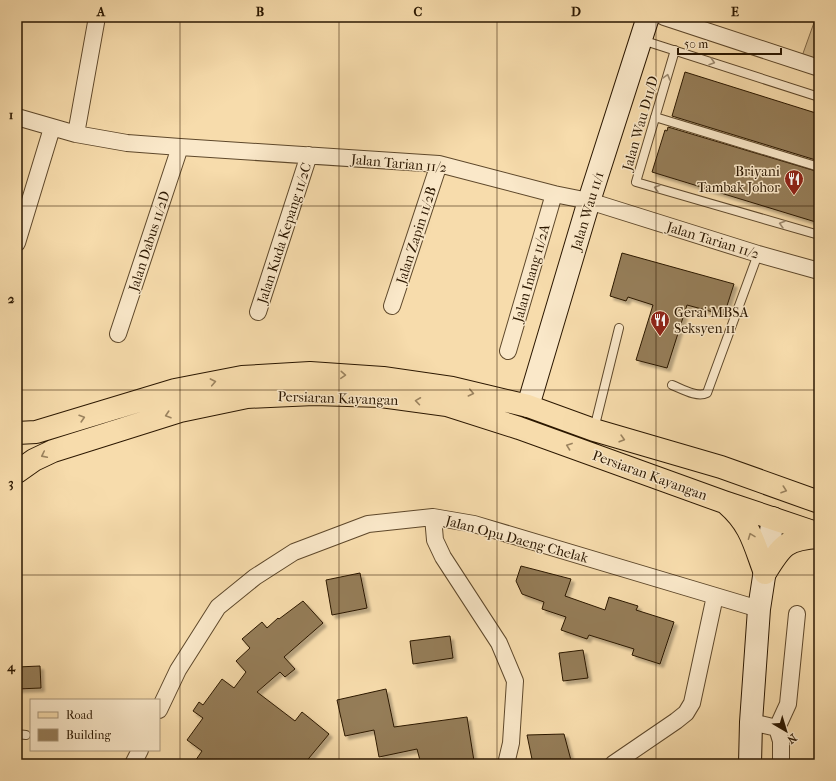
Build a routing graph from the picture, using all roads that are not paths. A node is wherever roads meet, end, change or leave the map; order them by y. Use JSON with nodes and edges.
{"nodes":[{"id":1,"x":97,"y":17,"type":"edge"},
{"id":2,"x":648,"y":17,"type":"edge"},
{"id":3,"x":664,"y":17,"type":"edge"},
{"id":4,"x":642,"y":39,"type":"junction"},
{"id":5,"x":675,"y":50,"type":"junction"},
{"id":6,"x":819,"y":68,"type":"edge"},
{"id":7,"x":819,"y":97,"type":"edge"},
{"id":8,"x":17,"y":117,"type":"edge"},
{"id":9,"x":655,"y":117,"type":"junction"},
{"id":10,"x":52,"y":128,"type":"junction"},
{"id":11,"x":76,"y":134,"type":"junction"},
{"id":12,"x":180,"y":148,"type":"junction"},
{"id":13,"x":309,"y":155,"type":"junction"},
{"id":14,"x":439,"y":164,"type":"junction"},
{"id":15,"x":819,"y":167,"type":"edge"},
{"id":16,"x":554,"y":194,"type":"junction"},
{"id":17,"x":589,"y":201,"type":"junction"},
{"id":18,"x":819,"y":235,"type":"edge"},
{"id":19,"x":17,"y":243,"type":"edge"},
{"id":20,"x":758,"y":254,"type":"junction"},
{"id":21,"x":818,"y":268,"type":"edge"},
{"id":22,"x":392,"y":306,"type":"dead end"},
{"id":23,"x":258,"y":312,"type":"dead end"},
{"id":24,"x":619,"y":328,"type":"dead end"},
{"id":25,"x":118,"y":334,"type":"dead end"},
{"id":26,"x":508,"y":351,"type":"dead end"},
{"id":27,"x":672,"y":386,"type":"dead end"},
{"id":28,"x":528,"y":406,"type":"junction"},
{"id":29,"x":594,"y":430,"type":"junction"},
{"id":30,"x":17,"y":433,"type":"edge"},
{"id":31,"x":721,"y":468,"type":"junction"},
{"id":32,"x":17,"y":472,"type":"edge"},
{"id":33,"x":724,"y":502,"type":"junction"},
{"id":34,"x":819,"y":502,"type":"edge"},
{"id":35,"x":433,"y":517,"type":"junction"},
{"id":36,"x":773,"y":518,"type":"junction"},
{"id":37,"x":819,"y":535,"type":"edge"},
{"id":38,"x":765,"y":573,"type":"junction"},
{"id":39,"x":715,"y":596,"type":"junction"},
{"id":40,"x":760,"y":609,"type":"junction"},
{"id":41,"x":797,"y":614,"type":"dead end"},
{"id":42,"x":160,"y":708,"type":"edge"},
{"id":43,"x":750,"y":722,"type":"junction"},
{"id":44,"x":777,"y":728,"type":"junction"},
{"id":45,"x":17,"y":734,"type":"edge"},
{"id":46,"x":26,"y":735,"type":"dead end"},
{"id":47,"x":140,"y":751,"type":"edge"},
{"id":48,"x":133,"y":764,"type":"edge"},
{"id":49,"x":506,"y":764,"type":"edge"},
{"id":50,"x":613,"y":764,"type":"edge"},
{"id":51,"x":750,"y":764,"type":"edge"},
{"id":52,"x":781,"y":764,"type":"edge"}],
"edges":[{"from":1,"to":11,"type":"street"},
{"from":2,"to":4,"type":"street","name":"Jalan Wau 11/1"},
{"from":3,"to":6,"type":"street"},
{"from":4,"to":5,"type":"lane"},
{"from":4,"to":17,"type":"street","name":"Jalan Wau 11/1"},
{"from":5,"to":7,"type":"lane","one_way":true},
{"from":9,"to":5,"type":"lane","name":"Jalan Wau D11/D","one_way":true},
{"from":8,"to":10,"type":"street","name":"Jalan Tarian 11/2"},
{"from":9,"to":15,"type":"lane"},
{"from":18,"to":9,"type":"lane","name":"Jalan Wau D11/D","one_way":true},
{"from":10,"to":11,"type":"street","name":"Jalan Tarian 11/2"},
{"from":10,"to":19,"type":"street"},
{"from":11,"to":12,"type":"street","name":"Jalan Tarian 11/2"},
{"from":12,"to":13,"type":"street","name":"Jalan Tarian 11/2"},
{"from":12,"to":25,"type":"street","name":"Jalan Dabus 11/2D"},
{"from":13,"to":14,"type":"street","name":"Jalan Tarian 11/2"},
{"from":13,"to":23,"type":"street","name":"Jalan Kuda Kepang 11/2C"},
{"from":14,"to":16,"type":"street","name":"Jalan Tarian 11/2"},
{"from":14,"to":22,"type":"street","name":"Jalan Zapin 11/2B"},
{"from":16,"to":17,"type":"street","name":"Jalan Tarian 11/2"},
{"from":16,"to":26,"type":"street","name":"Jalan Inang 11/2A"},
{"from":17,"to":20,"type":"street","name":"Jalan Tarian 11/2"},
{"from":17,"to":28,"type":"street","name":"Jalan Wau 11/1"},
{"from":20,"to":21,"type":"street","name":"Jalan Tarian 11/2"},
{"from":20,"to":27,"type":"lane"},
{"from":24,"to":29,"type":"lane"},
{"from":28,"to":29,"type":"main road","name":"Persiaran Kayangan"},
{"from":30,"to":28,"type":"main road","name":"Persiaran Kayangan","one_way":true},
{"from":29,"to":31,"type":"main road","name":"Persiaran Kayangan","one_way":true},
{"from":31,"to":34,"type":"main road","name":"Persiaran Kayangan","one_way":true},
{"from":31,"to":36,"type":"main road"},
{"from":33,"to":32,"type":"main road","name":"Persiaran Kayangan","one_way":true},
{"from":33,"to":36,"type":"main road","name":"Persiaran Kayangan"},
{"from":38,"to":33,"type":"main road","one_way":true},
{"from":35,"to":39,"type":"street","name":"Jalan Opu Daeng Chelak"},
{"from":35,"to":42,"type":"street","name":"Jalan Opu Daeng Chelak"},
{"from":35,"to":49,"type":"street"},
{"from":36,"to":37,"type":"main road","name":"Persiaran Kayangan"},
{"from":36,"to":38,"type":"street"},
{"from":37,"to":38,"type":"main road"},
{"from":38,"to":40,"type":"street"},
{"from":39,"to":40,"type":"street","name":"Jalan Opu Daeng Chelak"},
{"from":39,"to":50,"type":"street"},
{"from":40,"to":43,"type":"street"},
{"from":41,"to":44,"type":"street"},
{"from":43,"to":44,"type":"street"},
{"from":43,"to":51,"type":"street"},
{"from":44,"to":52,"type":"street"},
{"from":45,"to":46,"type":"lane"},
{"from":47,"to":48,"type":"street"}]}
